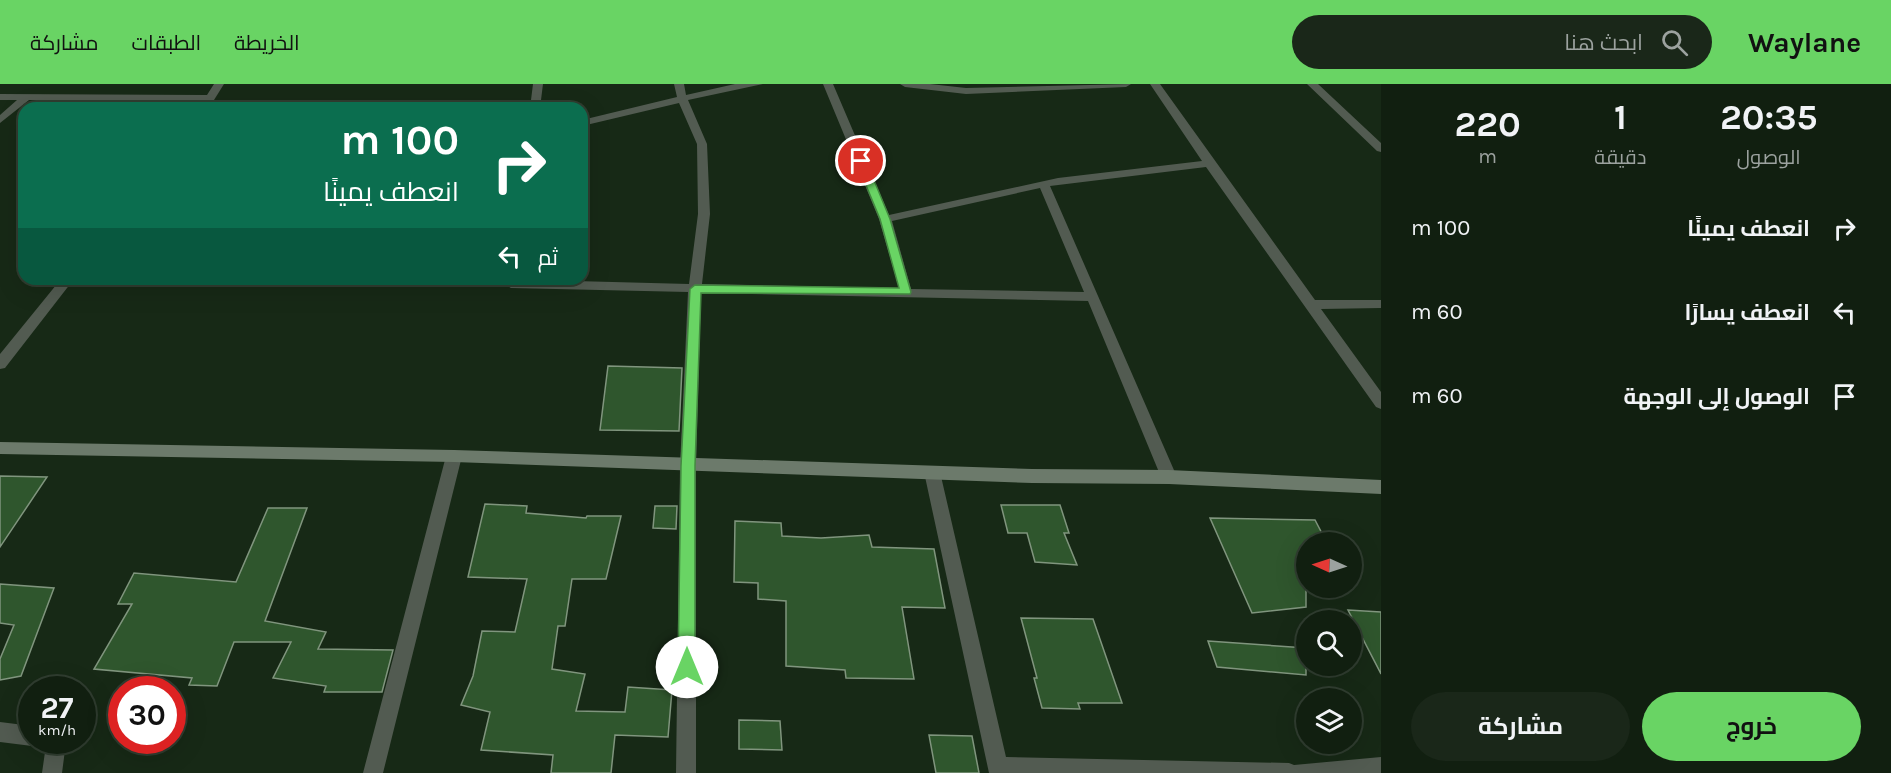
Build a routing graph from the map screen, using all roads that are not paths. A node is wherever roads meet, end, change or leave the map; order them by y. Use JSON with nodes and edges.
{"nodes":[{"id":1,"x":219,"y":84,"type":"edge"},
{"id":2,"x":538,"y":84,"type":"edge"},
{"id":3,"x":758,"y":84,"type":"edge"},
{"id":4,"x":828,"y":84,"type":"edge"},
{"id":5,"x":904,"y":84,"type":"edge"},
{"id":6,"x":1126,"y":84,"type":"edge"},
{"id":7,"x":1155,"y":84,"type":"edge"},
{"id":8,"x":1312,"y":84,"type":"edge"},
{"id":9,"x":681,"y":91,"type":"edge"},
{"id":10,"x":0,"y":97,"type":"edge"},
{"id":11,"x":27,"y":97,"type":"junction"},
{"id":12,"x":210,"y":98,"type":"junction"},
{"id":13,"x":21,"y":102,"type":"edge"},
{"id":14,"x":207,"y":102,"type":"edge"},
{"id":15,"x":536,"y":102,"type":"edge"},
{"id":16,"x":18,"y":105,"type":"edge"},
{"id":17,"x":0,"y":120,"type":"edge"},
{"id":18,"x":588,"y":122,"type":"edge"},
{"id":19,"x":1381,"y":149,"type":"edge"},
{"id":20,"x":1210,"y":163,"type":"junction"},
{"id":21,"x":1044,"y":184,"type":"junction"},
{"id":22,"x":885,"y":219,"type":"junction"},
{"id":23,"x":63,"y":285,"type":"edge"},
{"id":24,"x":548,"y":285,"type":"edge"},
{"id":25,"x":695,"y":289,"type":"junction"},
{"id":26,"x":906,"y":292,"type":"junction"},
{"id":27,"x":1094,"y":297,"type":"junction"},
{"id":28,"x":1381,"y":304,"type":"edge"},
{"id":29,"x":1313,"y":305,"type":"junction"},
{"id":30,"x":0,"y":364,"type":"edge"},
{"id":31,"x":1381,"y":403,"type":"edge"},
{"id":32,"x":0,"y":448,"type":"edge"},
{"id":33,"x":454,"y":456,"type":"junction"},
{"id":34,"x":688,"y":466,"type":"junction"},
{"id":35,"x":932,"y":472,"type":"junction"},
{"id":36,"x":1169,"y":477,"type":"junction"},
{"id":37,"x":1381,"y":487,"type":"edge"},
{"id":38,"x":0,"y":732,"type":"edge"},
{"id":39,"x":18,"y":734,"type":"edge"},
{"id":40,"x":54,"y":754,"type":"edge"},
{"id":41,"x":1381,"y":767,"type":"edge"},
{"id":42,"x":998,"y":770,"type":"edge"},
{"id":43,"x":52,"y":773,"type":"edge"},
{"id":44,"x":373,"y":773,"type":"edge"},
{"id":45,"x":686,"y":773,"type":"edge"},
{"id":46,"x":1288,"y":773,"type":"edge"},
{"id":47,"x":1300,"y":773,"type":"edge"}],
"edges":[{"from":1,"to":12,"type":"street"},
{"from":2,"to":15,"type":"street"},
{"from":3,"to":9,"type":"street"},
{"from":4,"to":22,"type":"street"},
{"from":5,"to":6,"type":"street"},
{"from":7,"to":20,"type":"street"},
{"from":8,"to":19,"type":"street"},
{"from":9,"to":18,"type":"street"},
{"from":9,"to":25,"type":"street"},
{"from":10,"to":11,"type":"street"},
{"from":11,"to":12,"type":"street"},
{"from":11,"to":13,"type":"street"},
{"from":12,"to":14,"type":"street"},
{"from":16,"to":17,"type":"street"},
{"from":20,"to":21,"type":"street"},
{"from":20,"to":29,"type":"street"},
{"from":21,"to":22,"type":"street"},
{"from":21,"to":27,"type":"street"},
{"from":22,"to":26,"type":"street"},
{"from":23,"to":30,"type":"street"},
{"from":24,"to":25,"type":"street"},
{"from":25,"to":26,"type":"street"},
{"from":25,"to":34,"type":"street"},
{"from":26,"to":27,"type":"street"},
{"from":27,"to":36,"type":"street"},
{"from":28,"to":29,"type":"street"},
{"from":29,"to":31,"type":"street"},
{"from":32,"to":33,"type":"street"},
{"from":33,"to":34,"type":"street"},
{"from":33,"to":44,"type":"street"},
{"from":34,"to":35,"type":"street"},
{"from":34,"to":45,"type":"street"},
{"from":35,"to":36,"type":"street"},
{"from":35,"to":42,"type":"street"},
{"from":36,"to":37,"type":"street"},
{"from":38,"to":39,"type":"street"},
{"from":40,"to":43,"type":"street"},
{"from":41,"to":47,"type":"street"},
{"from":42,"to":46,"type":"street"}]}
